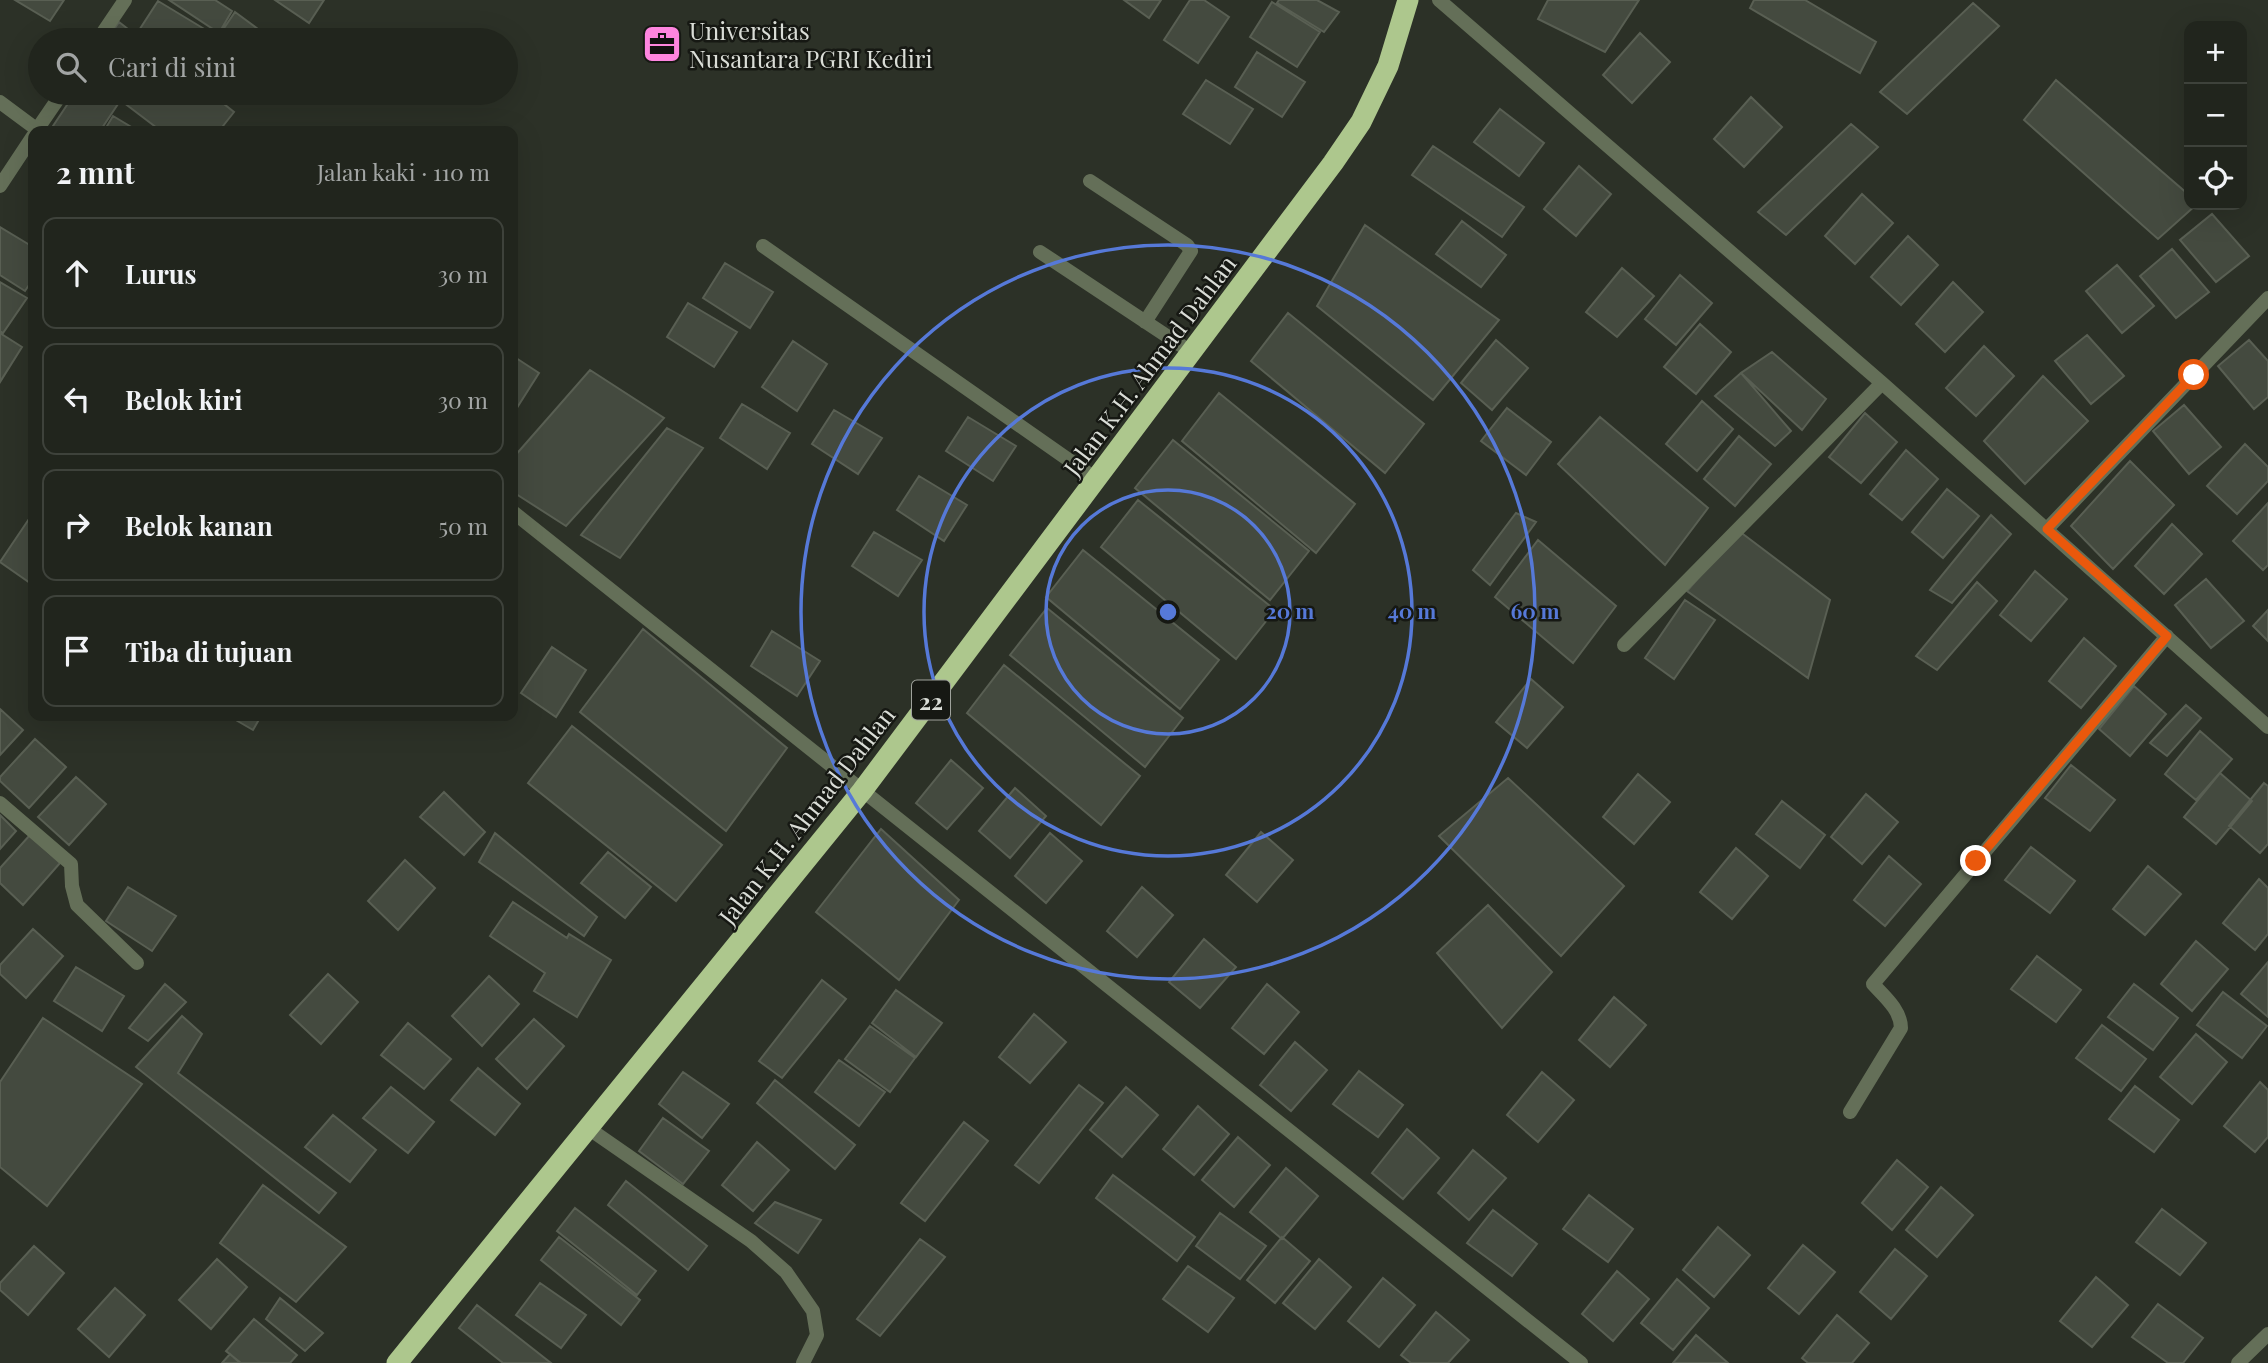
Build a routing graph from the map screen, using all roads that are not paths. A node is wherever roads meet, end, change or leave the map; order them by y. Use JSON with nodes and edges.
{"nodes":[{"id":1,"x":125,"y":0,"type":"edge"},
{"id":2,"x":1408,"y":0,"type":"edge"},
{"id":3,"x":1440,"y":0,"type":"edge"},
{"id":4,"x":106,"y":28,"type":"edge"},
{"id":5,"x":0,"y":102,"type":"edge"},
{"id":6,"x":54,"y":105,"type":"edge"},
{"id":7,"x":29,"y":126,"type":"edge"},
{"id":8,"x":40,"y":126,"type":"edge"},
{"id":9,"x":28,"y":144,"type":"edge"},
{"id":10,"x":1090,"y":181,"type":"dead end"},
{"id":11,"x":0,"y":186,"type":"edge"},
{"id":12,"x":763,"y":246,"type":"dead end"},
{"id":13,"x":1040,"y":252,"type":"dead end"},
{"id":14,"x":2268,"y":298,"type":"edge"},
{"id":15,"x":1145,"y":322,"type":"junction"},
{"id":16,"x":1191,"y":352,"type":"junction"},
{"id":17,"x":1882,"y":383,"type":"junction"},
{"id":18,"x":1096,"y":479,"type":"junction"},
{"id":19,"x":518,"y":516,"type":"edge"},
{"id":20,"x":2047,"y":529,"type":"junction"},
{"id":21,"x":2167,"y":636,"type":"junction"},
{"id":22,"x":1624,"y":645,"type":"dead end"},
{"id":23,"x":2268,"y":727,"type":"edge"},
{"id":24,"x":862,"y":791,"type":"junction"},
{"id":25,"x":0,"y":803,"type":"edge"},
{"id":26,"x":137,"y":963,"type":"dead end"},
{"id":27,"x":1850,"y":1112,"type":"dead end"},
{"id":28,"x":588,"y":1128,"type":"junction"},
{"id":29,"x":2268,"y":1334,"type":"edge"},
{"id":30,"x":397,"y":1363,"type":"edge"},
{"id":31,"x":803,"y":1363,"type":"edge"},
{"id":32,"x":1581,"y":1363,"type":"edge"},
{"id":33,"x":2238,"y":1363,"type":"edge"}],
"edges":[{"from":1,"to":4,"type":"street"},
{"from":2,"to":16,"type":"highway","name":"Jalan K.H. Ahmad Dahlan","number":"22"},
{"from":3,"to":17,"type":"street"},
{"from":5,"to":7,"type":"street"},
{"from":6,"to":8,"type":"street"},
{"from":9,"to":11,"type":"street"},
{"from":10,"to":15,"type":"street"},
{"from":12,"to":18,"type":"street"},
{"from":13,"to":15,"type":"street"},
{"from":14,"to":20,"type":"street"},
{"from":15,"to":16,"type":"street"},
{"from":16,"to":18,"type":"highway","name":"Jalan K.H. Ahmad Dahlan","number":"22"},
{"from":17,"to":20,"type":"street"},
{"from":17,"to":22,"type":"street"},
{"from":18,"to":24,"type":"highway","name":"Jalan K.H. Ahmad Dahlan","number":"22"},
{"from":19,"to":24,"type":"street"},
{"from":20,"to":21,"type":"street"},
{"from":21,"to":23,"type":"street"},
{"from":21,"to":27,"type":"street"},
{"from":24,"to":28,"type":"highway","name":"Jalan K.H. Ahmad Dahlan","number":"22"},
{"from":24,"to":32,"type":"street"},
{"from":25,"to":26,"type":"street"},
{"from":28,"to":30,"type":"highway","name":"Jalan K.H. Ahmad Dahlan","number":"22"},
{"from":28,"to":31,"type":"street"},
{"from":29,"to":33,"type":"street"}]}
